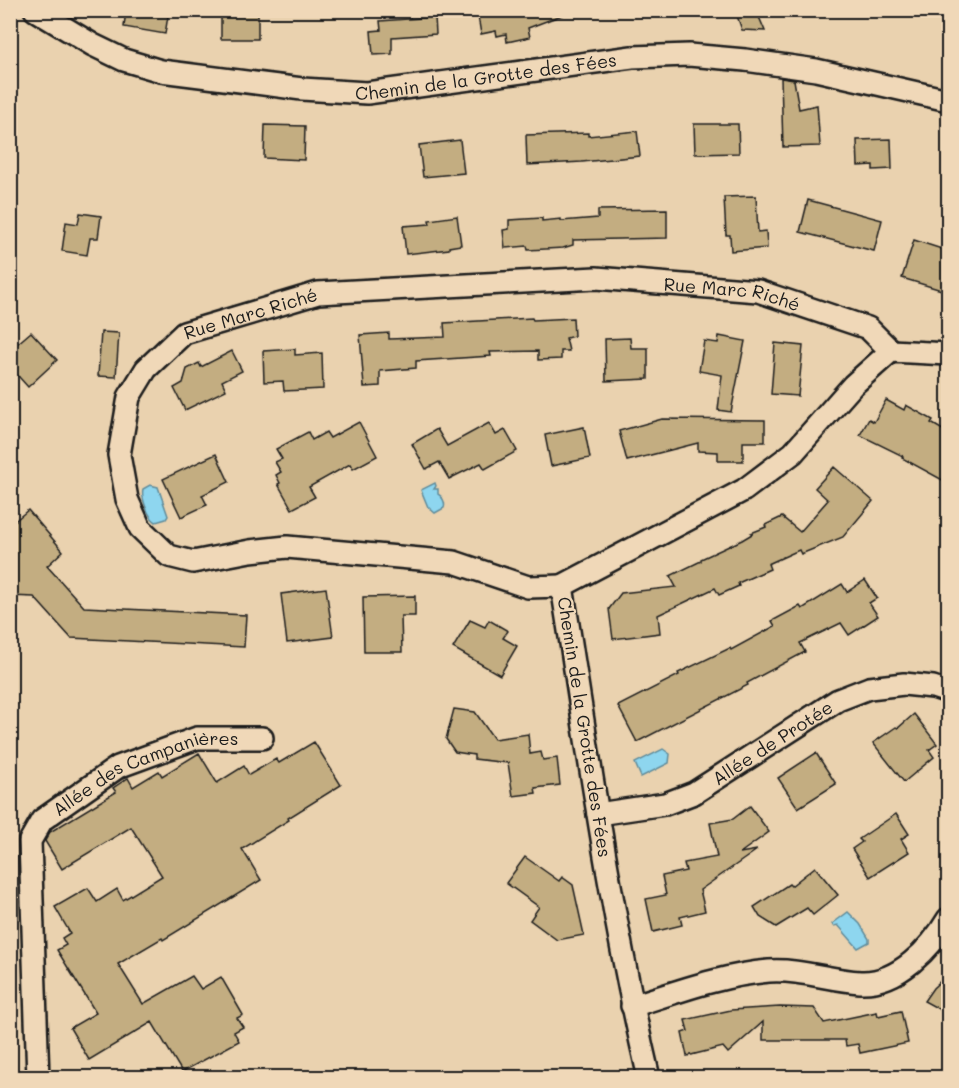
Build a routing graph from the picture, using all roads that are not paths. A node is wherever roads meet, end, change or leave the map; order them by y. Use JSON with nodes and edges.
{"nodes":[{"id":1,"x":35,"y":10,"type":"edge"},
{"id":2,"x":948,"y":100,"type":"edge"},
{"id":3,"x":891,"y":351,"type":"junction"},
{"id":4,"x":948,"y":354,"type":"edge"},
{"id":5,"x":562,"y":586,"type":"junction"},
{"id":6,"x":948,"y":692,"type":"edge"},
{"id":7,"x":262,"y":738,"type":"dead end"},
{"id":8,"x":598,"y":814,"type":"junction"},
{"id":9,"x":948,"y":919,"type":"edge"},
{"id":10,"x":632,"y":1006,"type":"junction"},
{"id":11,"x":38,"y":1077,"type":"edge"},
{"id":12,"x":649,"y":1077,"type":"edge"}],
"edges":[{"from":1,"to":2,"type":"street","name":"Chemin de la Grotte des Fées"},
{"from":3,"to":4,"type":"street"},
{"from":3,"to":5,"type":"street","name":"Chemin de la Grotte des Fées"},
{"from":3,"to":5,"type":"street","name":"Rue Marc Riché"},
{"from":5,"to":8,"type":"street","name":"Chemin de la Grotte des Fées"},
{"from":6,"to":8,"type":"street","name":"Allée de Protée"},
{"from":7,"to":11,"type":"street","name":"Allée des Campanières"},
{"from":8,"to":10,"type":"street","name":"Chemin de la Grotte des Fées"},
{"from":9,"to":10,"type":"street"},
{"from":10,"to":12,"type":"street","name":"Chemin de la Grotte des Fées"}]}
